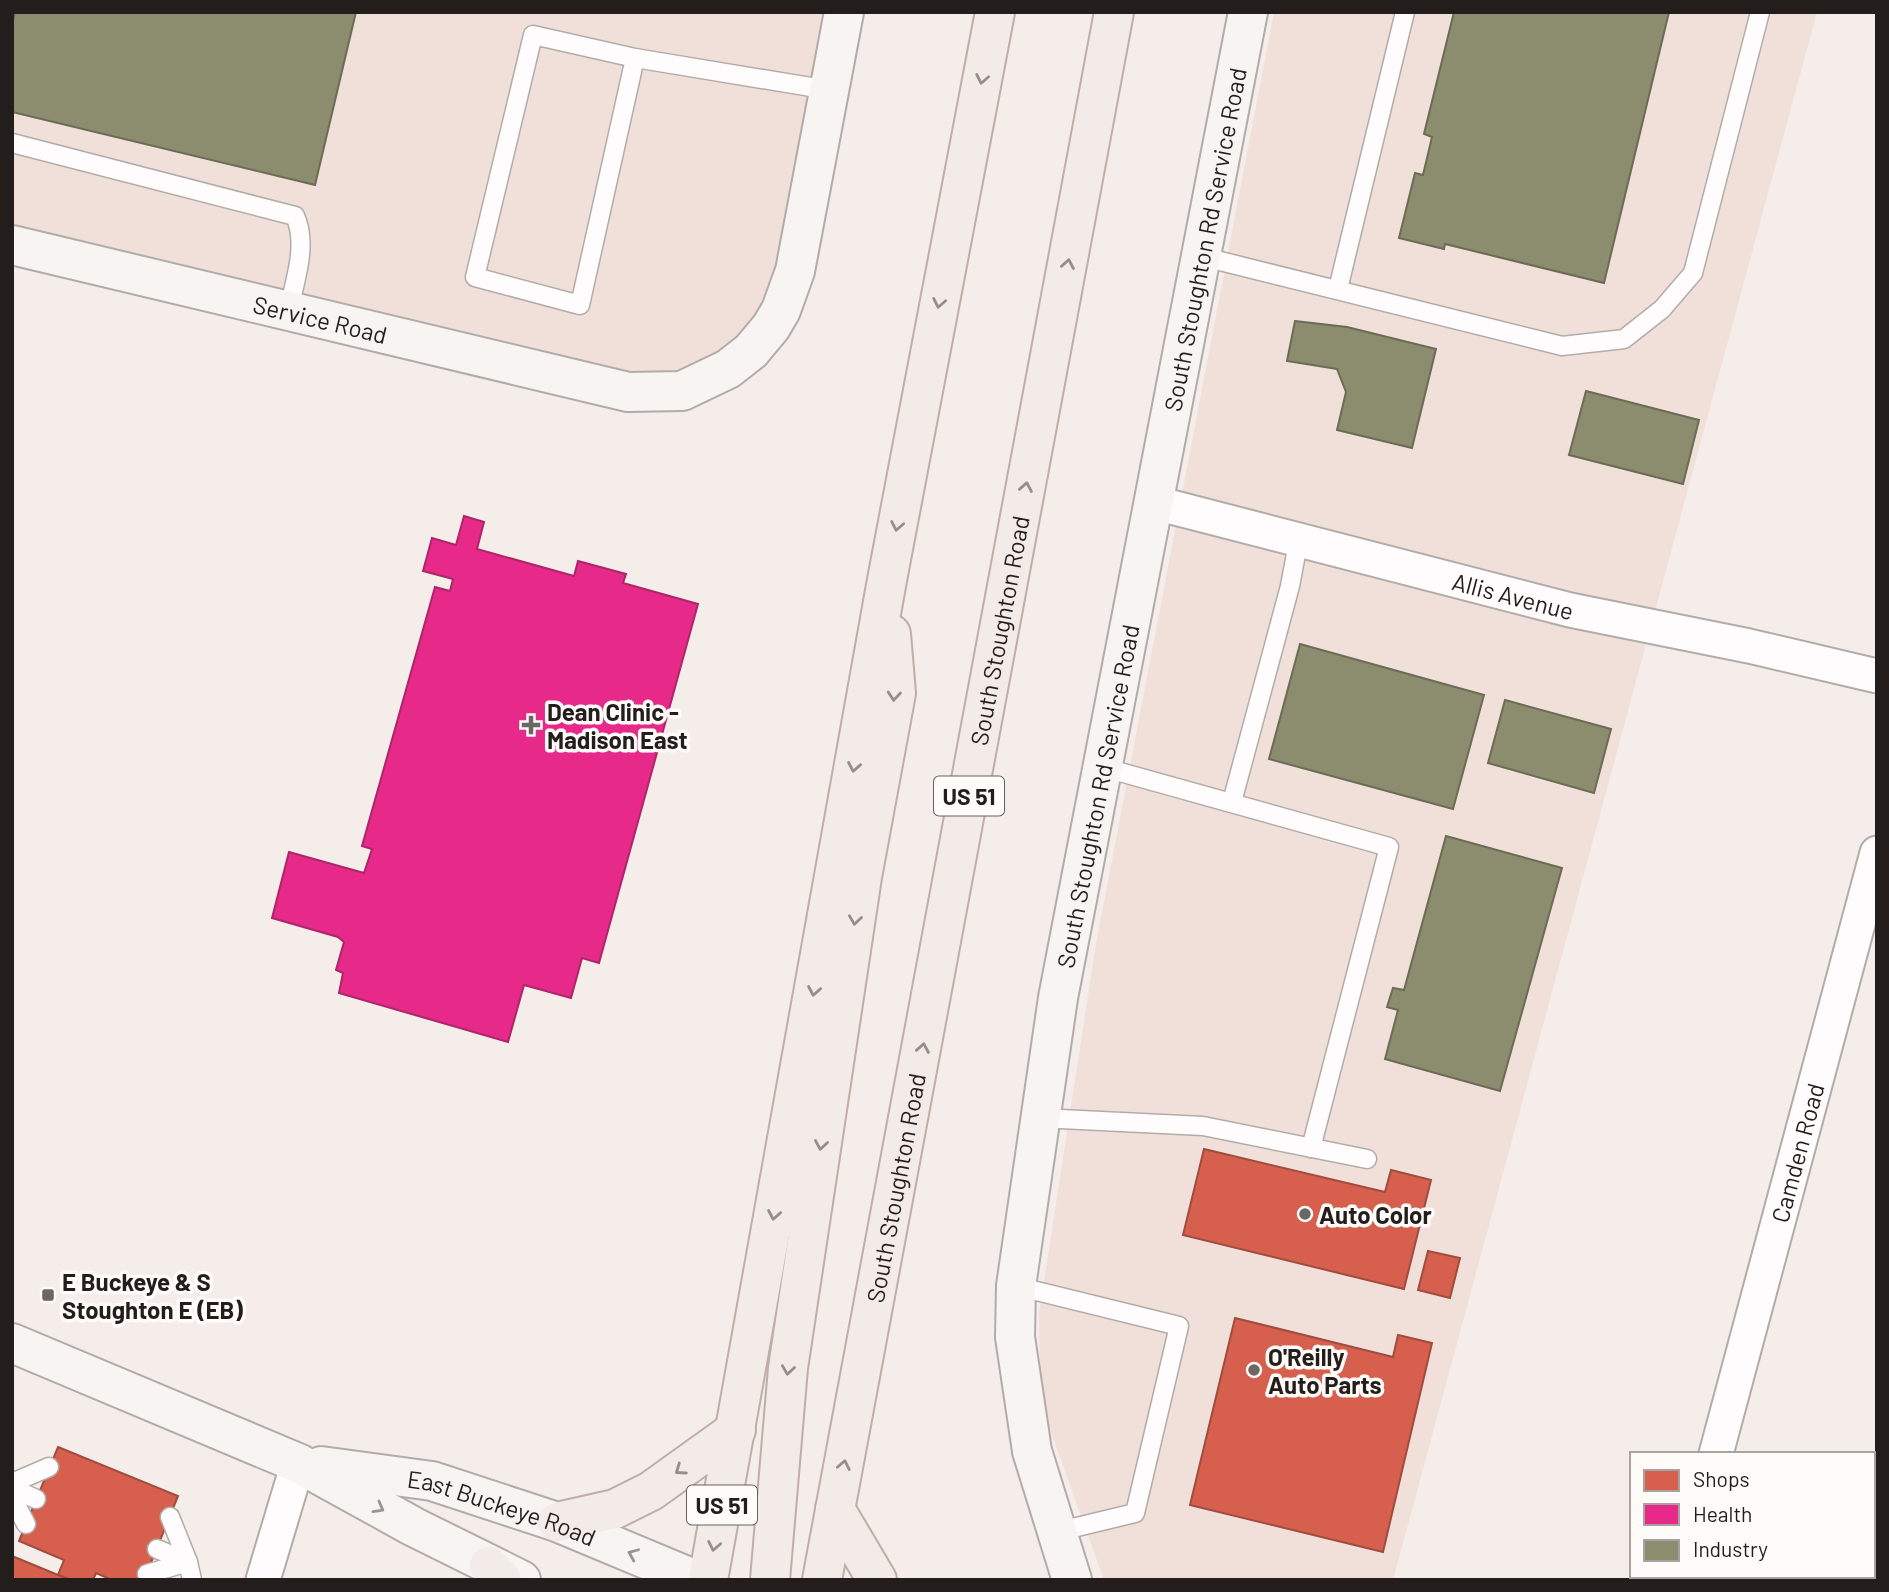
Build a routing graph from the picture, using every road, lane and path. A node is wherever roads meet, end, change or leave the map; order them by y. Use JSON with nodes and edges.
{"nodes":[{"id":1,"x":844,"y":12,"type":"edge"},
{"id":2,"x":995,"y":12,"type":"edge"},
{"id":3,"x":1114,"y":12,"type":"edge"},
{"id":4,"x":1248,"y":12,"type":"edge"},
{"id":5,"x":1405,"y":12,"type":"edge"},
{"id":6,"x":1760,"y":12,"type":"edge"},
{"id":7,"x":635,"y":58,"type":"junction"},
{"id":8,"x":829,"y":90,"type":"junction"},
{"id":9,"x":12,"y":143,"type":"edge"},
{"id":10,"x":12,"y":245,"type":"edge"},
{"id":11,"x":1200,"y":256,"type":"junction"},
{"id":12,"x":1338,"y":289,"type":"junction"},
{"id":13,"x":289,"y":309,"type":"junction"},
{"id":14,"x":1152,"y":502,"type":"junction"},
{"id":15,"x":1299,"y":538,"type":"junction"},
{"id":16,"x":887,"y":580,"type":"junction"},
{"id":17,"x":1877,"y":676,"type":"edge"},
{"id":18,"x":1102,"y":767,"type":"junction"},
{"id":19,"x":1231,"y":802,"type":"junction"},
{"id":20,"x":1877,"y":853,"type":"edge"},
{"id":21,"x":1041,"y":1118,"type":"junction"},
{"id":22,"x":1311,"y":1147,"type":"junction"},
{"id":23,"x":1367,"y":1159,"type":"dead end"},
{"id":24,"x":1016,"y":1286,"type":"junction"},
{"id":25,"x":12,"y":1343,"type":"edge"},
{"id":26,"x":736,"y":1430,"type":"junction"},
{"id":27,"x":1717,"y":1452,"type":"edge"},
{"id":28,"x":298,"y":1463,"type":"junction"},
{"id":29,"x":49,"y":1468,"type":"dead end"},
{"id":30,"x":12,"y":1485,"type":"edge"},
{"id":31,"x":12,"y":1497,"type":"edge"},
{"id":32,"x":36,"y":1499,"type":"dead end"},
{"id":33,"x":835,"y":1508,"type":"junction"},
{"id":34,"x":170,"y":1517,"type":"dead end"},
{"id":35,"x":557,"y":1522,"type":"junction"},
{"id":36,"x":26,"y":1524,"type":"dead end"},
{"id":37,"x":1056,"y":1532,"type":"junction"},
{"id":38,"x":157,"y":1549,"type":"dead end"},
{"id":39,"x":190,"y":1571,"type":"edge"},
{"id":40,"x":147,"y":1574,"type":"dead end"},
{"id":41,"x":504,"y":1575,"type":"edge"},
{"id":42,"x":263,"y":1580,"type":"edge"},
{"id":43,"x":696,"y":1580,"type":"edge"},
{"id":44,"x":708,"y":1580,"type":"edge"},
{"id":45,"x":770,"y":1580,"type":"edge"},
{"id":46,"x":822,"y":1580,"type":"edge"},
{"id":47,"x":877,"y":1580,"type":"edge"},
{"id":48,"x":1072,"y":1580,"type":"edge"}],
"edges":[{"from":1,"to":8,"type":"street"},
{"from":2,"to":16,"type":"main road","number":"US 51","one_way":true},
{"from":33,"to":3,"type":"main road","name":"South Stoughton Road","number":"US 51","one_way":true},
{"from":4,"to":11,"type":"street","name":"South Stoughton Rd Service Road"},
{"from":5,"to":12,"type":"lane"},
{"from":6,"to":12,"type":"lane"},
{"from":7,"to":7,"type":"lane"},
{"from":7,"to":8,"type":"lane"},
{"from":8,"to":13,"type":"street","name":"Service Road"},
{"from":9,"to":13,"type":"lane"},
{"from":10,"to":13,"type":"street","name":"Service Road"},
{"from":11,"to":12,"type":"lane"},
{"from":11,"to":14,"type":"street","name":"South Stoughton Rd Service Road"},
{"from":14,"to":15,"type":"street","name":"Allis Avenue"},
{"from":14,"to":18,"type":"street","name":"South Stoughton Rd Service Road"},
{"from":15,"to":17,"type":"street","name":"Allis Avenue"},
{"from":15,"to":19,"type":"lane"},
{"from":16,"to":26,"type":"main road","number":"US 51","one_way":true},
{"from":16,"to":45,"type":"main road","one_way":true},
{"from":18,"to":19,"type":"lane"},
{"from":18,"to":21,"type":"street","name":"South Stoughton Rd Service Road"},
{"from":19,"to":22,"type":"lane"},
{"from":20,"to":27,"type":"street","name":"Camden Road"},
{"from":21,"to":22,"type":"lane"},
{"from":21,"to":24,"type":"street","name":"South Stoughton Rd Service Road"},
{"from":22,"to":23,"type":"lane"},
{"from":24,"to":37,"type":"street","name":"South Stoughton Rd Service Road"},
{"from":24,"to":37,"type":"lane"},
{"from":25,"to":28,"type":"street","name":"East Buckeye Road"},
{"from":26,"to":35,"type":"main road","one_way":true},
{"from":26,"to":44,"type":"main road","number":"US 51","one_way":true},
{"from":28,"to":35,"type":"street","name":"East Buckeye Road"},
{"from":28,"to":41,"type":"street","name":"East Buckeye Road","one_way":true},
{"from":28,"to":42,"type":"street"},
{"from":29,"to":30,"type":"lane"},
{"from":30,"to":32,"type":"lane"},
{"from":31,"to":36,"type":"lane"},
{"from":33,"to":46,"type":"main road","name":"South Stoughton Road","number":"US 51"},
{"from":33,"to":47,"type":"main road"},
{"from":34,"to":39,"type":"lane"},
{"from":43,"to":35,"type":"street","name":"East Buckeye Road","one_way":true},
{"from":37,"to":48,"type":"street","name":"South Stoughton Rd Service Road"},
{"from":38,"to":39,"type":"lane"},
{"from":39,"to":40,"type":"lane"}]}
